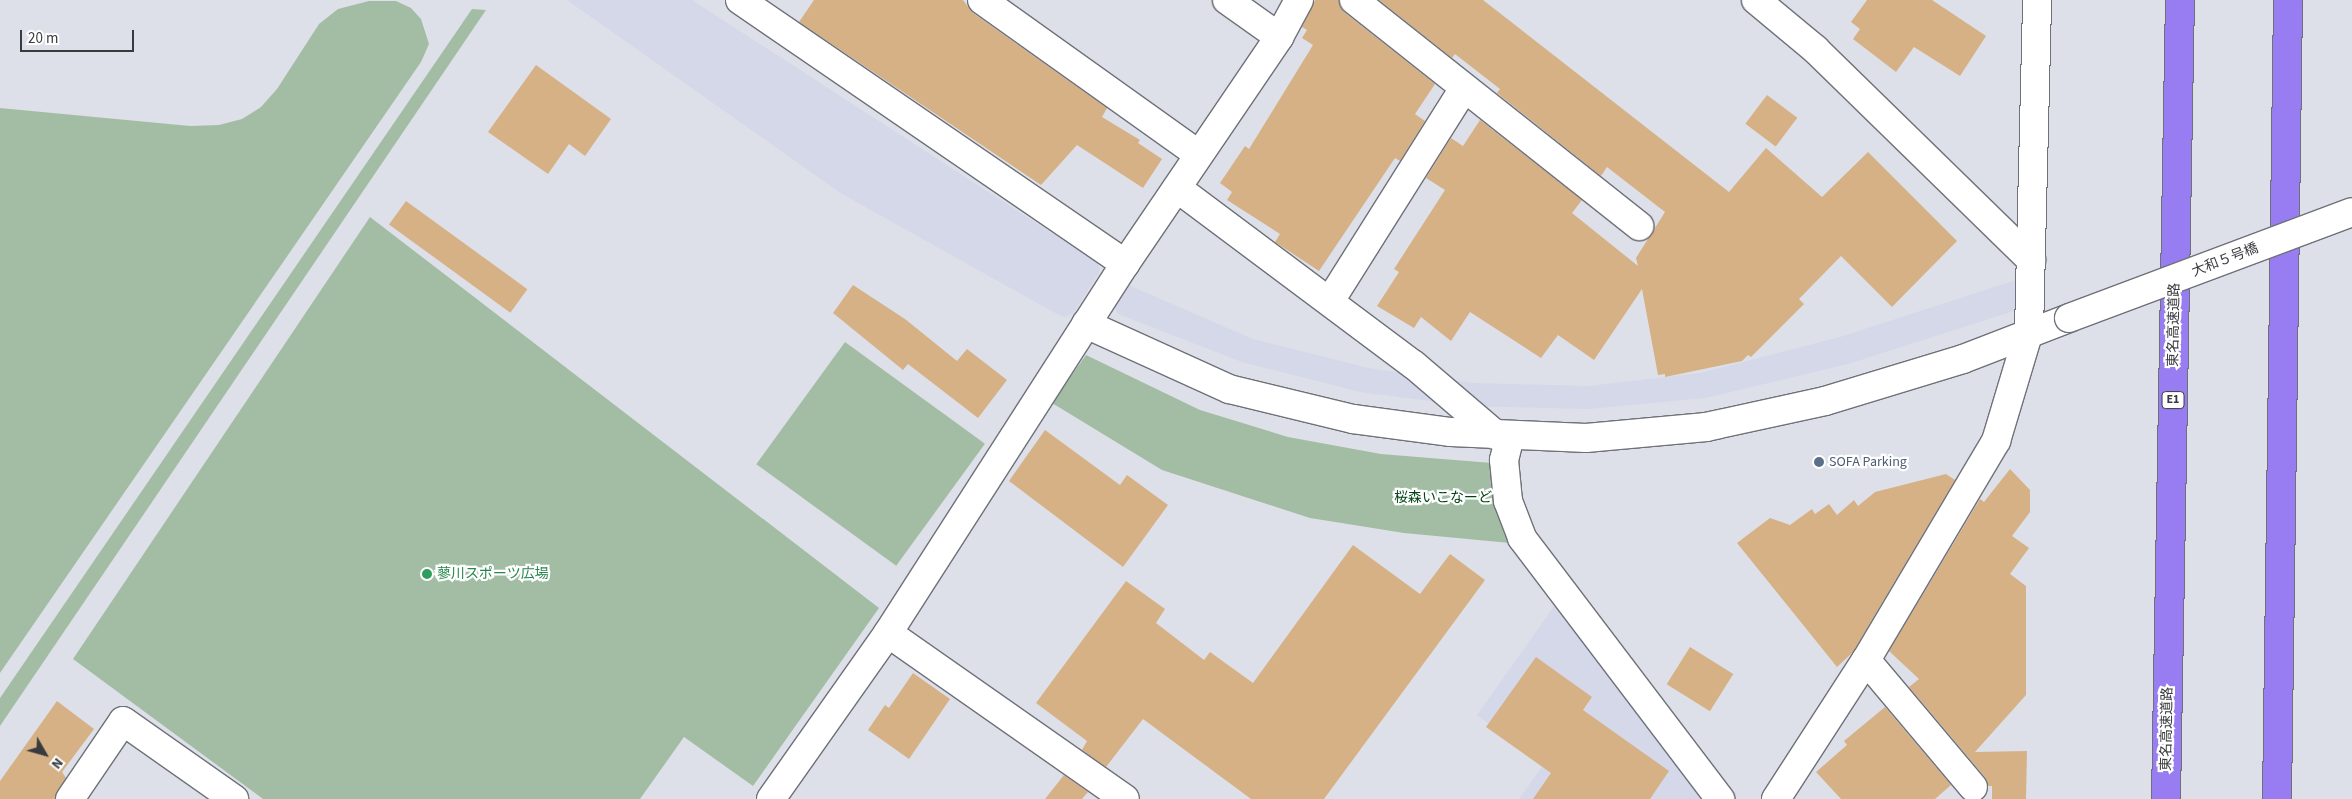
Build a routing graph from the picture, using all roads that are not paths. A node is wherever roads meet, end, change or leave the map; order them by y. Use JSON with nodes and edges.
{"nodes":[{"id":1,"x":740,"y":0,"type":"edge"},
{"id":2,"x":982,"y":0,"type":"edge"},
{"id":3,"x":1227,"y":0,"type":"edge"},
{"id":4,"x":1300,"y":0,"type":"edge"},
{"id":5,"x":1354,"y":0,"type":"edge"},
{"id":6,"x":1756,"y":0,"type":"edge"},
{"id":7,"x":2036,"y":0,"type":"edge"},
{"id":8,"x":2180,"y":0,"type":"edge"},
{"id":9,"x":2288,"y":0,"type":"edge"},
{"id":10,"x":1279,"y":37,"type":"junction"},
{"id":11,"x":1464,"y":88,"type":"junction"},
{"id":12,"x":1198,"y":154,"type":"junction"},
{"id":13,"x":1177,"y":188,"type":"junction"},
{"id":14,"x":2352,"y":212,"type":"edge"},
{"id":15,"x":1639,"y":226,"type":"dead end"},
{"id":16,"x":2031,"y":260,"type":"junction"},
{"id":17,"x":1125,"y":264,"type":"junction"},
{"id":18,"x":1330,"y":301,"type":"junction"},
{"id":19,"x":1086,"y":324,"type":"junction"},
{"id":20,"x":2029,"y":332,"type":"junction"},
{"id":21,"x":1503,"y":435,"type":"junction"},
{"id":22,"x":888,"y":633,"type":"junction"},
{"id":23,"x":1866,"y":660,"type":"junction"},
{"id":24,"x":1973,"y":787,"type":"dead end"},
{"id":25,"x":70,"y":799,"type":"edge"},
{"id":26,"x":234,"y":799,"type":"edge"},
{"id":27,"x":771,"y":799,"type":"edge"},
{"id":28,"x":1125,"y":799,"type":"edge"},
{"id":29,"x":1720,"y":799,"type":"edge"},
{"id":30,"x":1776,"y":799,"type":"edge"},
{"id":31,"x":2166,"y":799,"type":"edge"},
{"id":32,"x":2277,"y":799,"type":"edge"}],
"edges":[{"from":1,"to":17,"type":"street"},
{"from":2,"to":12,"type":"street"},
{"from":3,"to":10,"type":"street"},
{"from":4,"to":10,"type":"street"},
{"from":5,"to":11,"type":"street"},
{"from":6,"to":16,"type":"street"},
{"from":7,"to":16,"type":"street"},
{"from":8,"to":31,"type":"highway","name":"東名高速道路","number":"E1"},
{"from":9,"to":32,"type":"highway"},
{"from":10,"to":12,"type":"street"},
{"from":11,"to":15,"type":"street"},
{"from":11,"to":18,"type":"street"},
{"from":12,"to":13,"type":"street"},
{"from":13,"to":17,"type":"street"},
{"from":13,"to":18,"type":"street"},
{"from":14,"to":20,"type":"street","name":"大和５号橋","bridge":true},
{"from":16,"to":20,"type":"street"},
{"from":17,"to":19,"type":"street"},
{"from":18,"to":21,"type":"street"},
{"from":19,"to":21,"type":"street","name":"大和５号橋"},
{"from":19,"to":22,"type":"street"},
{"from":20,"to":21,"type":"street","name":"大和５号橋"},
{"from":20,"to":23,"type":"street"},
{"from":21,"to":29,"type":"street"},
{"from":22,"to":27,"type":"street"},
{"from":22,"to":28,"type":"street"},
{"from":23,"to":24,"type":"street"},
{"from":23,"to":30,"type":"street"},
{"from":25,"to":26,"type":"street"}]}
